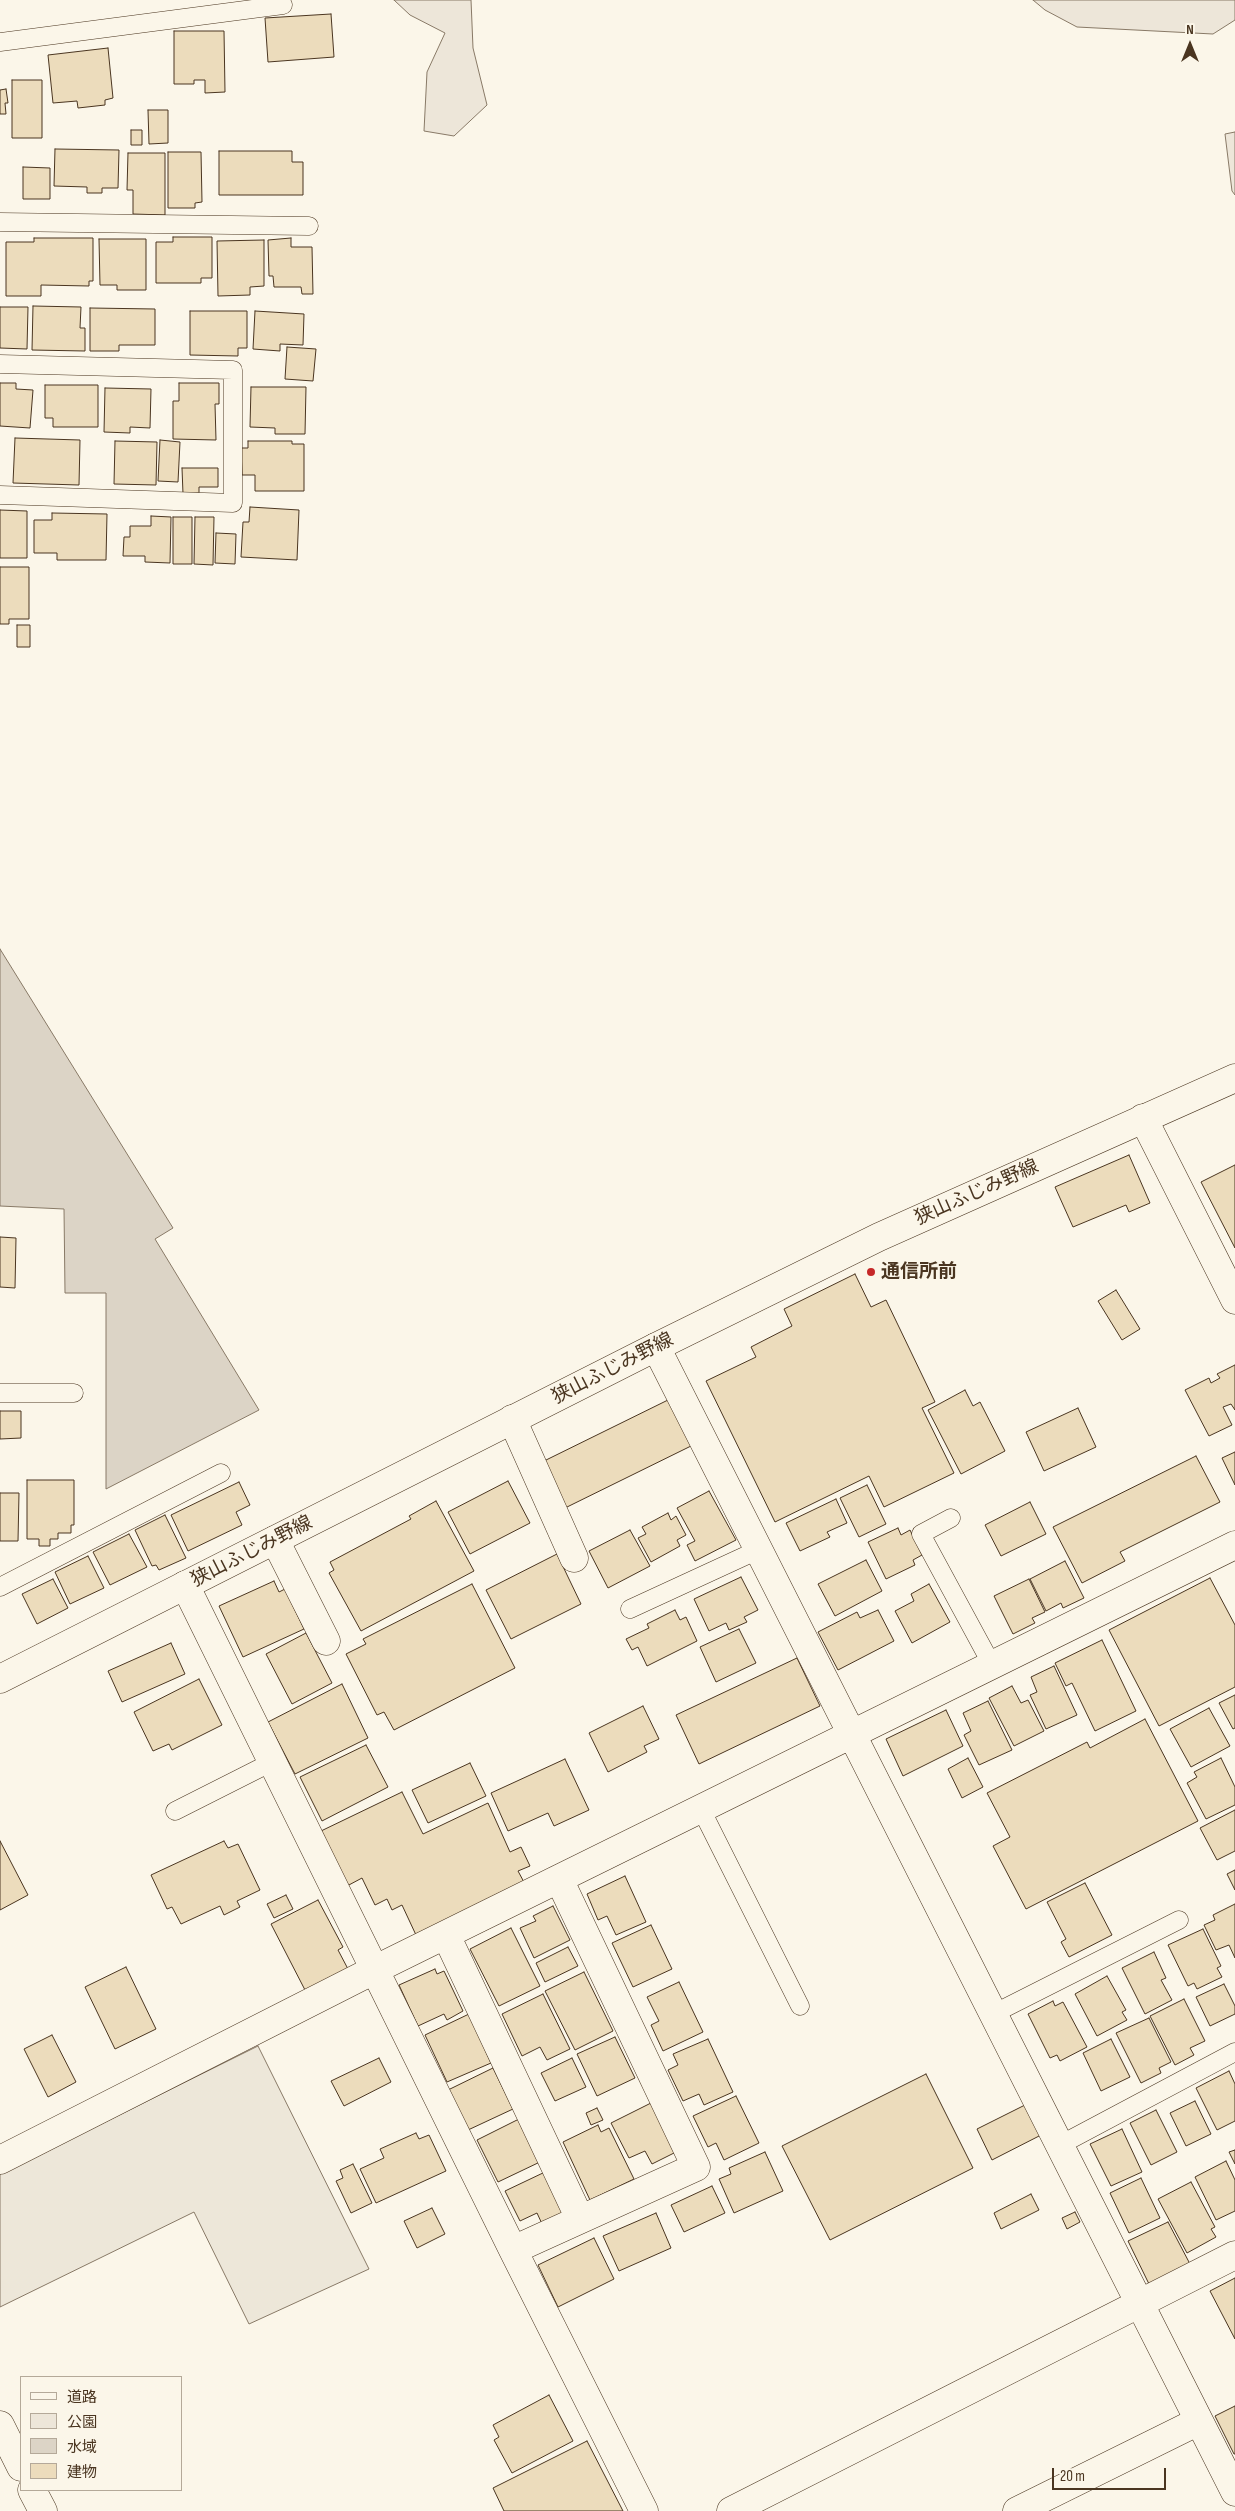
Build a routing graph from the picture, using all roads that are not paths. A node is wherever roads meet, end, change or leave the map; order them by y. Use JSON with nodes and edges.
{"nodes":[{"id":1,"x":283,"y":5,"type":"dead end"},
{"id":2,"x":0,"y":42,"type":"edge"},
{"id":3,"x":0,"y":222,"type":"edge"},
{"id":4,"x":309,"y":226,"type":"dead end"},
{"id":5,"x":0,"y":364,"type":"edge"},
{"id":6,"x":0,"y":495,"type":"edge"},
{"id":7,"x":1235,"y":1078,"type":"edge"},
{"id":8,"x":1143,"y":1118,"type":"junction"},
{"id":9,"x":1235,"y":1300,"type":"edge"},
{"id":10,"x":656,"y":1347,"type":"junction"},
{"id":11,"x":0,"y":1393,"type":"edge"},
{"id":12,"x":74,"y":1393,"type":"dead end"},
{"id":13,"x":512,"y":1420,"type":"junction"},
{"id":14,"x":221,"y":1473,"type":"dead end"},
{"id":15,"x":951,"y":1518,"type":"dead end"},
{"id":16,"x":275,"y":1540,"type":"junction"},
{"id":17,"x":1235,"y":1545,"type":"edge"},
{"id":18,"x":758,"y":1550,"type":"junction"},
{"id":19,"x":574,"y":1558,"type":"dead end"},
{"id":20,"x":185,"y":1586,"type":"junction"},
{"id":21,"x":0,"y":1587,"type":"edge"},
{"id":22,"x":630,"y":1609,"type":"dead end"},
{"id":23,"x":326,"y":1641,"type":"dead end"},
{"id":24,"x":992,"y":1665,"type":"junction"},
{"id":25,"x":0,"y":1679,"type":"edge"},
{"id":26,"x":851,"y":1735,"type":"junction"},
{"id":27,"x":272,"y":1762,"type":"junction"},
{"id":28,"x":701,"y":1809,"type":"junction"},
{"id":29,"x":176,"y":1811,"type":"dead end"},
{"id":30,"x":559,"y":1879,"type":"junction"},
{"id":31,"x":1179,"y":1920,"type":"dead end"},
{"id":32,"x":446,"y":1935,"type":"junction"},
{"id":33,"x":374,"y":1970,"type":"junction"},
{"id":34,"x":800,"y":2006,"type":"dead end"},
{"id":35,"x":993,"y":2014,"type":"junction"},
{"id":36,"x":1235,"y":2052,"type":"edge"},
{"id":37,"x":1060,"y":2145,"type":"junction"},
{"id":38,"x":0,"y":2160,"type":"edge"},
{"id":39,"x":580,"y":2219,"type":"junction"},
{"id":40,"x":513,"y":2250,"type":"junction"},
{"id":41,"x":1235,"y":2255,"type":"edge"},
{"id":42,"x":1141,"y":2303,"type":"junction"},
{"id":43,"x":1199,"y":2421,"type":"junction"},
{"id":44,"x":0,"y":2425,"type":"edge"},
{"id":45,"x":20,"y":2466,"type":"edge"},
{"id":46,"x":1232,"y":2480,"type":"edge"},
{"id":47,"x":33,"y":2491,"type":"edge"},
{"id":48,"x":43,"y":2511,"type":"edge"},
{"id":49,"x":644,"y":2511,"type":"edge"},
{"id":50,"x":731,"y":2511,"type":"edge"},
{"id":51,"x":1017,"y":2511,"type":"edge"}],
"edges":[{"from":1,"to":2,"type":"lane"},
{"from":3,"to":4,"type":"lane"},
{"from":5,"to":6,"type":"lane"},
{"from":7,"to":8,"type":"street","name":"狭山ふじみ野線"},
{"from":8,"to":9,"type":"street"},
{"from":8,"to":10,"type":"street","name":"狭山ふじみ野線"},
{"from":10,"to":13,"type":"street","name":"狭山ふじみ野線"},
{"from":10,"to":18,"type":"street"},
{"from":11,"to":12,"type":"lane"},
{"from":13,"to":16,"type":"street","name":"狭山ふじみ野線"},
{"from":13,"to":19,"type":"street"},
{"from":14,"to":21,"type":"lane"},
{"from":15,"to":24,"type":"lane"},
{"from":16,"to":20,"type":"street","name":"狭山ふじみ野線"},
{"from":16,"to":23,"type":"street"},
{"from":17,"to":24,"type":"street"},
{"from":18,"to":22,"type":"lane"},
{"from":18,"to":26,"type":"street"},
{"from":20,"to":25,"type":"street","name":"狭山ふじみ野線"},
{"from":20,"to":27,"type":"street"},
{"from":24,"to":26,"type":"street"},
{"from":26,"to":28,"type":"street"},
{"from":26,"to":35,"type":"street"},
{"from":27,"to":29,"type":"lane"},
{"from":27,"to":33,"type":"street"},
{"from":28,"to":30,"type":"street"},
{"from":28,"to":34,"type":"lane"},
{"from":30,"to":32,"type":"street"},
{"from":30,"to":39,"type":"street"},
{"from":31,"to":35,"type":"lane"},
{"from":32,"to":33,"type":"street"},
{"from":32,"to":39,"type":"street"},
{"from":33,"to":38,"type":"street"},
{"from":33,"to":40,"type":"street"},
{"from":35,"to":37,"type":"street"},
{"from":36,"to":37,"type":"lane"},
{"from":37,"to":42,"type":"street"},
{"from":39,"to":40,"type":"street"},
{"from":40,"to":49,"type":"street"},
{"from":41,"to":42,"type":"street"},
{"from":42,"to":43,"type":"street"},
{"from":42,"to":50,"type":"street"},
{"from":43,"to":46,"type":"street"},
{"from":43,"to":51,"type":"street"},
{"from":44,"to":45,"type":"street"},
{"from":47,"to":48,"type":"street"}]}
